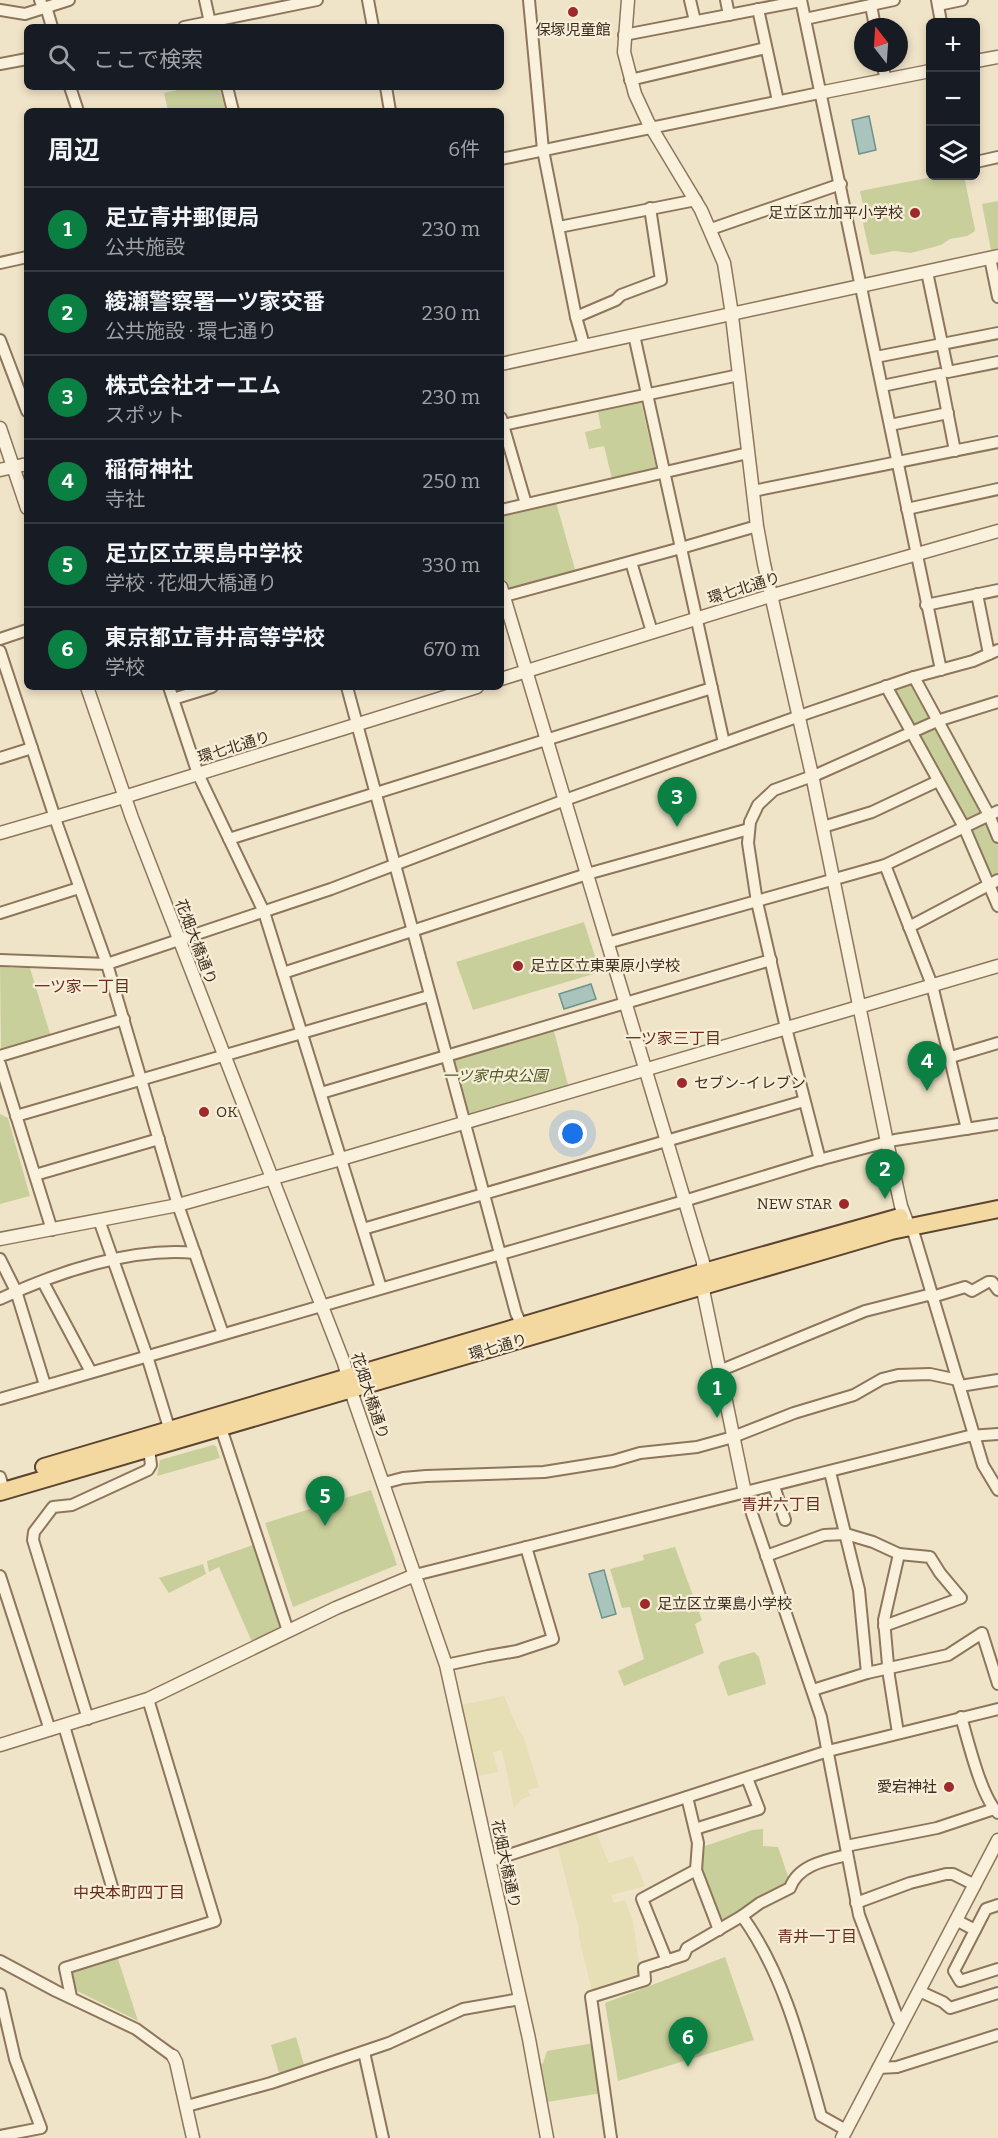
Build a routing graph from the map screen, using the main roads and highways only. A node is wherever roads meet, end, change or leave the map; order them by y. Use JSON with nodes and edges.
{"nodes":[{"id":1,"x":998,"y":1198,"type":"edge"},
{"id":2,"x":998,"y":1209,"type":"edge"},
{"id":3,"x":907,"y":1221,"type":"junction"},
{"id":4,"x":704,"y":1278,"type":"junction"},
{"id":5,"x":350,"y":1384,"type":"junction"},
{"id":6,"x":1,"y":1484,"type":"edge"}],
"edges":[{"from":1,"to":3,"type":"main road","name":"環七通り"},
{"from":2,"to":3,"type":"main road","name":"環七通り"},
{"from":3,"to":4,"type":"main road","name":"環七通り"},
{"from":4,"to":5,"type":"main road","name":"環七通り"},
{"from":4,"to":5,"type":"main road","name":"環七通り"},
{"from":5,"to":6,"type":"main road","name":"環七通り"},
{"from":5,"to":6,"type":"main road","name":"環七通り"}]}
